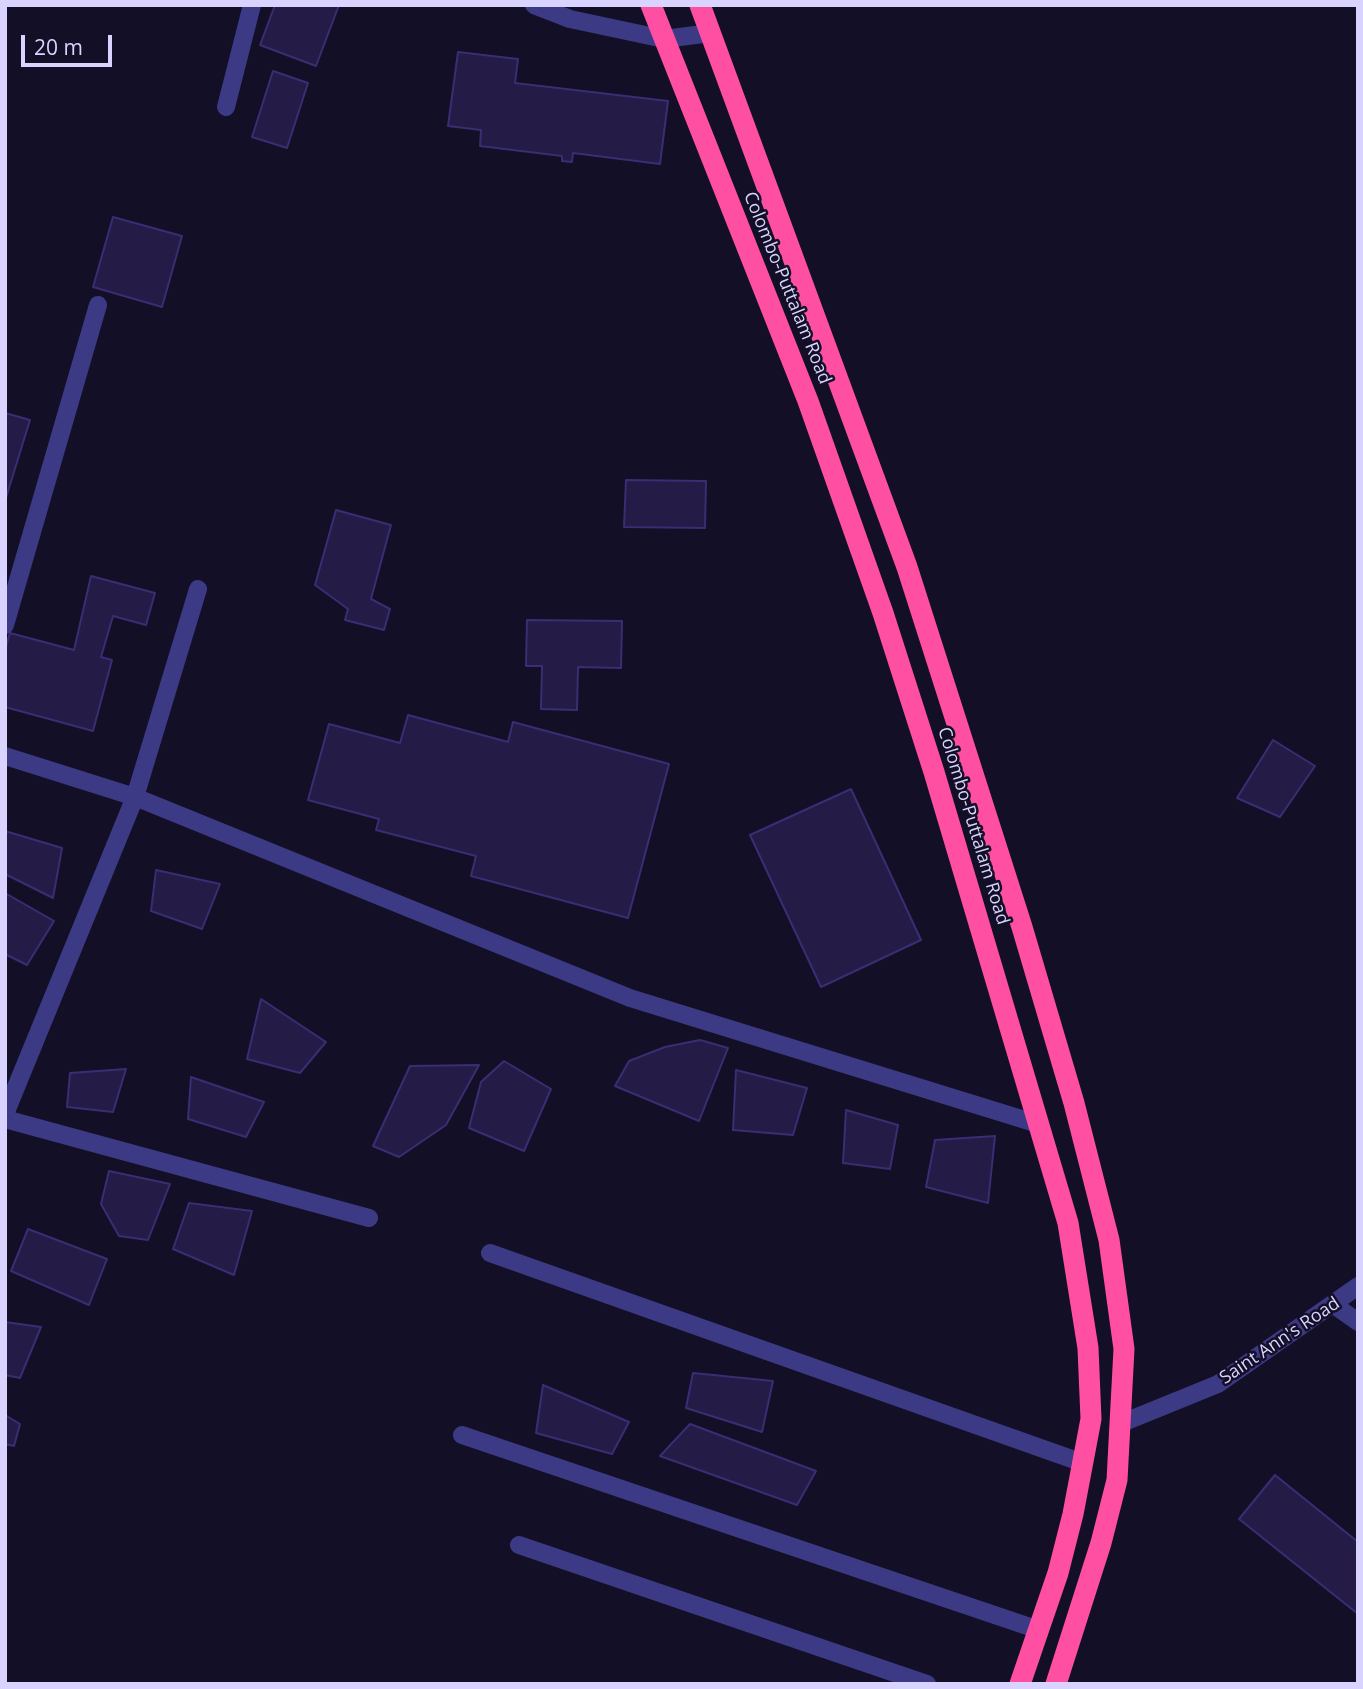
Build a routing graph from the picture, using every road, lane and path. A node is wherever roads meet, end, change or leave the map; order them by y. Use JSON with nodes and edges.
{"nodes":[{"id":1,"x":252,"y":5,"type":"edge"},
{"id":2,"x":534,"y":5,"type":"edge"},
{"id":3,"x":651,"y":5,"type":"edge"},
{"id":4,"x":699,"y":5,"type":"edge"},
{"id":5,"x":711,"y":33,"type":"junction"},
{"id":6,"x":664,"y":39,"type":"junction"},
{"id":7,"x":226,"y":107,"type":"dead end"},
{"id":8,"x":98,"y":305,"type":"dead end"},
{"id":9,"x":198,"y":589,"type":"dead end"},
{"id":10,"x":5,"y":625,"type":"edge"},
{"id":11,"x":5,"y":756,"type":"edge"},
{"id":12,"x":135,"y":797,"type":"junction"},
{"id":13,"x":5,"y":1114,"type":"edge"},
{"id":14,"x":5,"y":1119,"type":"edge"},
{"id":15,"x":1038,"y":1124,"type":"junction"},
{"id":16,"x":369,"y":1218,"type":"dead end"},
{"id":17,"x":490,"y":1254,"type":"dead end"},
{"id":18,"x":1358,"y":1286,"type":"edge"},
{"id":19,"x":1334,"y":1305,"type":"junction"},
{"id":20,"x":1358,"y":1322,"type":"edge"},
{"id":21,"x":1122,"y":1423,"type":"junction"},
{"id":22,"x":1088,"y":1430,"type":"junction"},
{"id":23,"x":462,"y":1435,"type":"dead end"},
{"id":24,"x":1083,"y":1463,"type":"junction"},
{"id":25,"x":519,"y":1545,"type":"dead end"},
{"id":26,"x":1039,"y":1630,"type":"junction"},
{"id":27,"x":927,"y":1684,"type":"edge"},
{"id":28,"x":1020,"y":1684,"type":"edge"},
{"id":29,"x":1056,"y":1684,"type":"edge"}],
"edges":[{"from":1,"to":7,"type":"street"},
{"from":2,"to":6,"type":"street"},
{"from":3,"to":6,"type":"highway","name":"Colombo-Puttalam Road"},
{"from":4,"to":5,"type":"highway","name":"Colombo-Puttalam Road"},
{"from":5,"to":6,"type":"street"},
{"from":5,"to":21,"type":"highway","name":"Colombo-Puttalam Road"},
{"from":6,"to":15,"type":"highway","name":"Colombo-Puttalam Road"},
{"from":8,"to":10,"type":"street"},
{"from":9,"to":12,"type":"street"},
{"from":11,"to":12,"type":"street"},
{"from":12,"to":13,"type":"street"},
{"from":12,"to":15,"type":"street"},
{"from":14,"to":16,"type":"street"},
{"from":15,"to":22,"type":"highway","name":"Colombo-Puttalam Road"},
{"from":17,"to":24,"type":"street"},
{"from":18,"to":19,"type":"street","name":"Saint Ann's Road"},
{"from":19,"to":20,"type":"street"},
{"from":19,"to":21,"type":"street","name":"Saint Ann's Road"},
{"from":21,"to":22,"type":"highway"},
{"from":21,"to":29,"type":"highway","name":"Colombo-Puttalam Road"},
{"from":22,"to":24,"type":"highway","name":"Colombo-Puttalam Road"},
{"from":23,"to":26,"type":"street"},
{"from":24,"to":26,"type":"highway","name":"Colombo-Puttalam Road"},
{"from":25,"to":27,"type":"street"},
{"from":26,"to":28,"type":"highway","name":"Colombo-Puttalam Road"}]}
